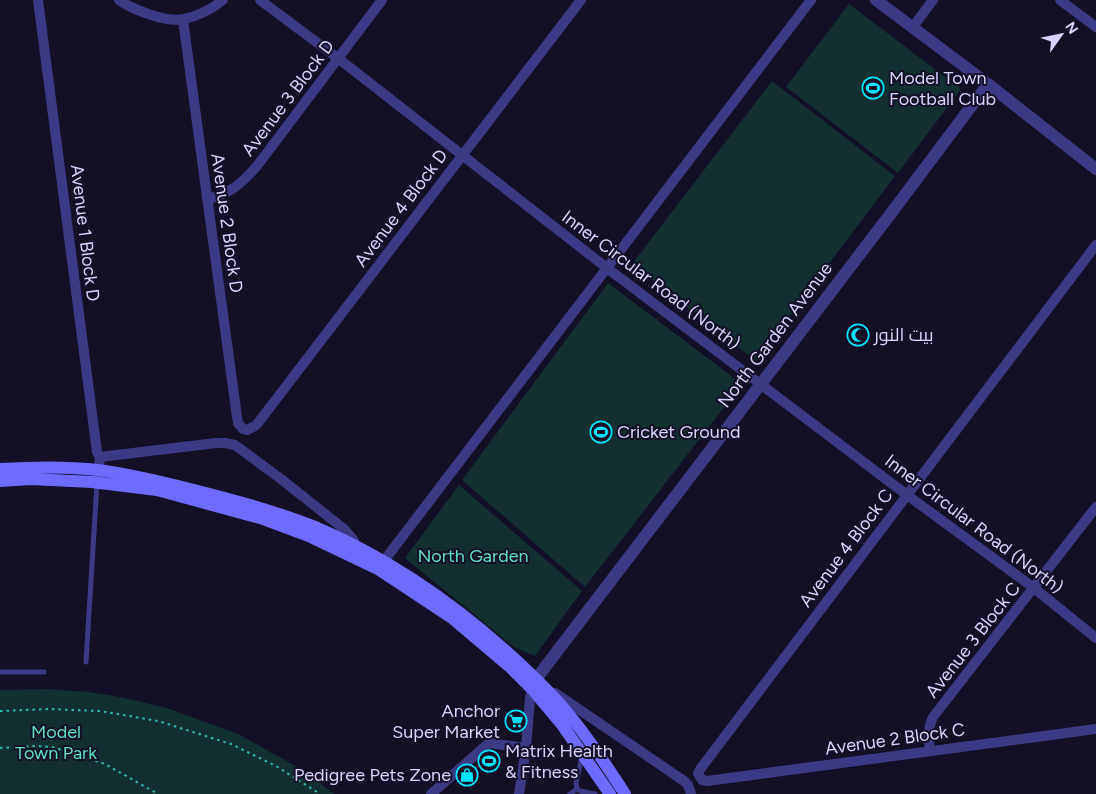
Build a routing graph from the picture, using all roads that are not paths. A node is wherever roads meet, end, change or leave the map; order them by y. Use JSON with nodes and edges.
{"nodes":[{"id":1,"x":38,"y":0,"type":"edge"},
{"id":2,"x":120,"y":0,"type":"edge"},
{"id":3,"x":260,"y":0,"type":"edge"},
{"id":4,"x":382,"y":0,"type":"edge"},
{"id":5,"x":581,"y":0,"type":"edge"},
{"id":6,"x":811,"y":0,"type":"edge"},
{"id":7,"x":876,"y":0,"type":"edge"},
{"id":8,"x":933,"y":0,"type":"edge"},
{"id":9,"x":1060,"y":0,"type":"edge"},
{"id":10,"x":217,"y":1,"type":"edge"},
{"id":11,"x":183,"y":20,"type":"junction"},
{"id":12,"x":1096,"y":27,"type":"edge"},
{"id":13,"x":912,"y":28,"type":"junction"},
{"id":14,"x":339,"y":59,"type":"junction"},
{"id":15,"x":988,"y":84,"type":"junction"},
{"id":16,"x":462,"y":154,"type":"junction"},
{"id":17,"x":1096,"y":169,"type":"edge"},
{"id":18,"x":207,"y":199,"type":"junction"},
{"id":19,"x":1096,"y":245,"type":"edge"},
{"id":20,"x":607,"y":268,"type":"junction"},
{"id":21,"x":760,"y":383,"type":"junction"},
{"id":22,"x":243,"y":429,"type":"junction"},
{"id":23,"x":235,"y":445,"type":"junction"},
{"id":24,"x":0,"y":469,"type":"edge"},
{"id":25,"x":99,"y":470,"type":"junction"},
{"id":26,"x":0,"y":481,"type":"edge"},
{"id":27,"x":907,"y":495,"type":"junction"},
{"id":28,"x":1096,"y":507,"type":"edge"},
{"id":29,"x":352,"y":545,"type":"junction"},
{"id":30,"x":380,"y":565,"type":"junction"},
{"id":31,"x":1034,"y":588,"type":"junction"},
{"id":32,"x":1096,"y":638,"type":"edge"},
{"id":33,"x":86,"y":662,"type":"dead end"},
{"id":34,"x":0,"y":672,"type":"edge"},
{"id":35,"x":44,"y":672,"type":"dead end"},
{"id":36,"x":534,"y":684,"type":"junction"},
{"id":37,"x":1096,"y":729,"type":"edge"},
{"id":38,"x":526,"y":748,"type":"junction"},
{"id":39,"x":930,"y":750,"type":"junction"},
{"id":40,"x":583,"y":754,"type":"junction"},
{"id":41,"x":700,"y":777,"type":"junction"},
{"id":42,"x":577,"y":789,"type":"junction"},
{"id":43,"x":689,"y":790,"type":"edge"},
{"id":44,"x":431,"y":794,"type":"edge"},
{"id":45,"x":519,"y":794,"type":"edge"},
{"id":46,"x":570,"y":794,"type":"edge"},
{"id":47,"x":595,"y":794,"type":"edge"},
{"id":48,"x":610,"y":794,"type":"edge"},
{"id":49,"x":625,"y":794,"type":"edge"}],
"edges":[{"from":1,"to":25,"type":"street","name":"Avenue 1 Block D"},
{"from":2,"to":11,"type":"street"},
{"from":3,"to":14,"type":"street","name":"Inner Circular Road (North)"},
{"from":4,"to":14,"type":"street","name":"Avenue 3 Block D"},
{"from":5,"to":16,"type":"street","name":"Avenue 4 Block D"},
{"from":6,"to":20,"type":"street"},
{"from":7,"to":13,"type":"street"},
{"from":8,"to":13,"type":"street"},
{"from":9,"to":12,"type":"street"},
{"from":10,"to":11,"type":"street"},
{"from":11,"to":18,"type":"street","name":"Avenue 2 Block D"},
{"from":13,"to":15,"type":"street"},
{"from":14,"to":16,"type":"street","name":"Inner Circular Road (North)"},
{"from":14,"to":18,"type":"street","name":"Avenue 3 Block D"},
{"from":15,"to":17,"type":"street"},
{"from":15,"to":21,"type":"street","name":"North Garden Avenue"},
{"from":16,"to":20,"type":"street","name":"Inner Circular Road (North)"},
{"from":16,"to":22,"type":"street","name":"Avenue 4 Block D"},
{"from":18,"to":22,"type":"street","name":"Avenue 2 Block D"},
{"from":19,"to":27,"type":"street","name":"Avenue 4 Block C"},
{"from":20,"to":21,"type":"street","name":"Inner Circular Road (North)"},
{"from":20,"to":30,"type":"street"},
{"from":21,"to":27,"type":"street","name":"Inner Circular Road (North)"},
{"from":21,"to":36,"type":"street","name":"North Garden Avenue"},
{"from":22,"to":23,"type":"street"},
{"from":23,"to":25,"type":"street"},
{"from":23,"to":29,"type":"street"},
{"from":24,"to":25,"type":"main road"},
{"from":25,"to":26,"type":"main road"},
{"from":25,"to":29,"type":"main road"},
{"from":25,"to":30,"type":"main road"},
{"from":25,"to":33,"type":"lane"},
{"from":27,"to":31,"type":"street","name":"Inner Circular Road (North)"},
{"from":27,"to":41,"type":"street","name":"Avenue 4 Block C"},
{"from":28,"to":31,"type":"street","name":"Avenue 3 Block C"},
{"from":29,"to":30,"type":"main road"},
{"from":30,"to":36,"type":"main road"},
{"from":31,"to":32,"type":"street","name":"Inner Circular Road (North)"},
{"from":31,"to":39,"type":"street","name":"Avenue 3 Block C"},
{"from":34,"to":35,"type":"lane"},
{"from":36,"to":38,"type":"street"},
{"from":36,"to":40,"type":"main road"},
{"from":36,"to":43,"type":"street"},
{"from":36,"to":49,"type":"main road"},
{"from":37,"to":39,"type":"street","name":"Avenue 2 Block C"},
{"from":38,"to":44,"type":"street"},
{"from":38,"to":45,"type":"street"},
{"from":39,"to":41,"type":"street","name":"Avenue 2 Block C"},
{"from":40,"to":42,"type":"lane"},
{"from":40,"to":48,"type":"main road"},
{"from":41,"to":43,"type":"street"},
{"from":42,"to":46,"type":"lane"},
{"from":42,"to":47,"type":"lane"}]}
